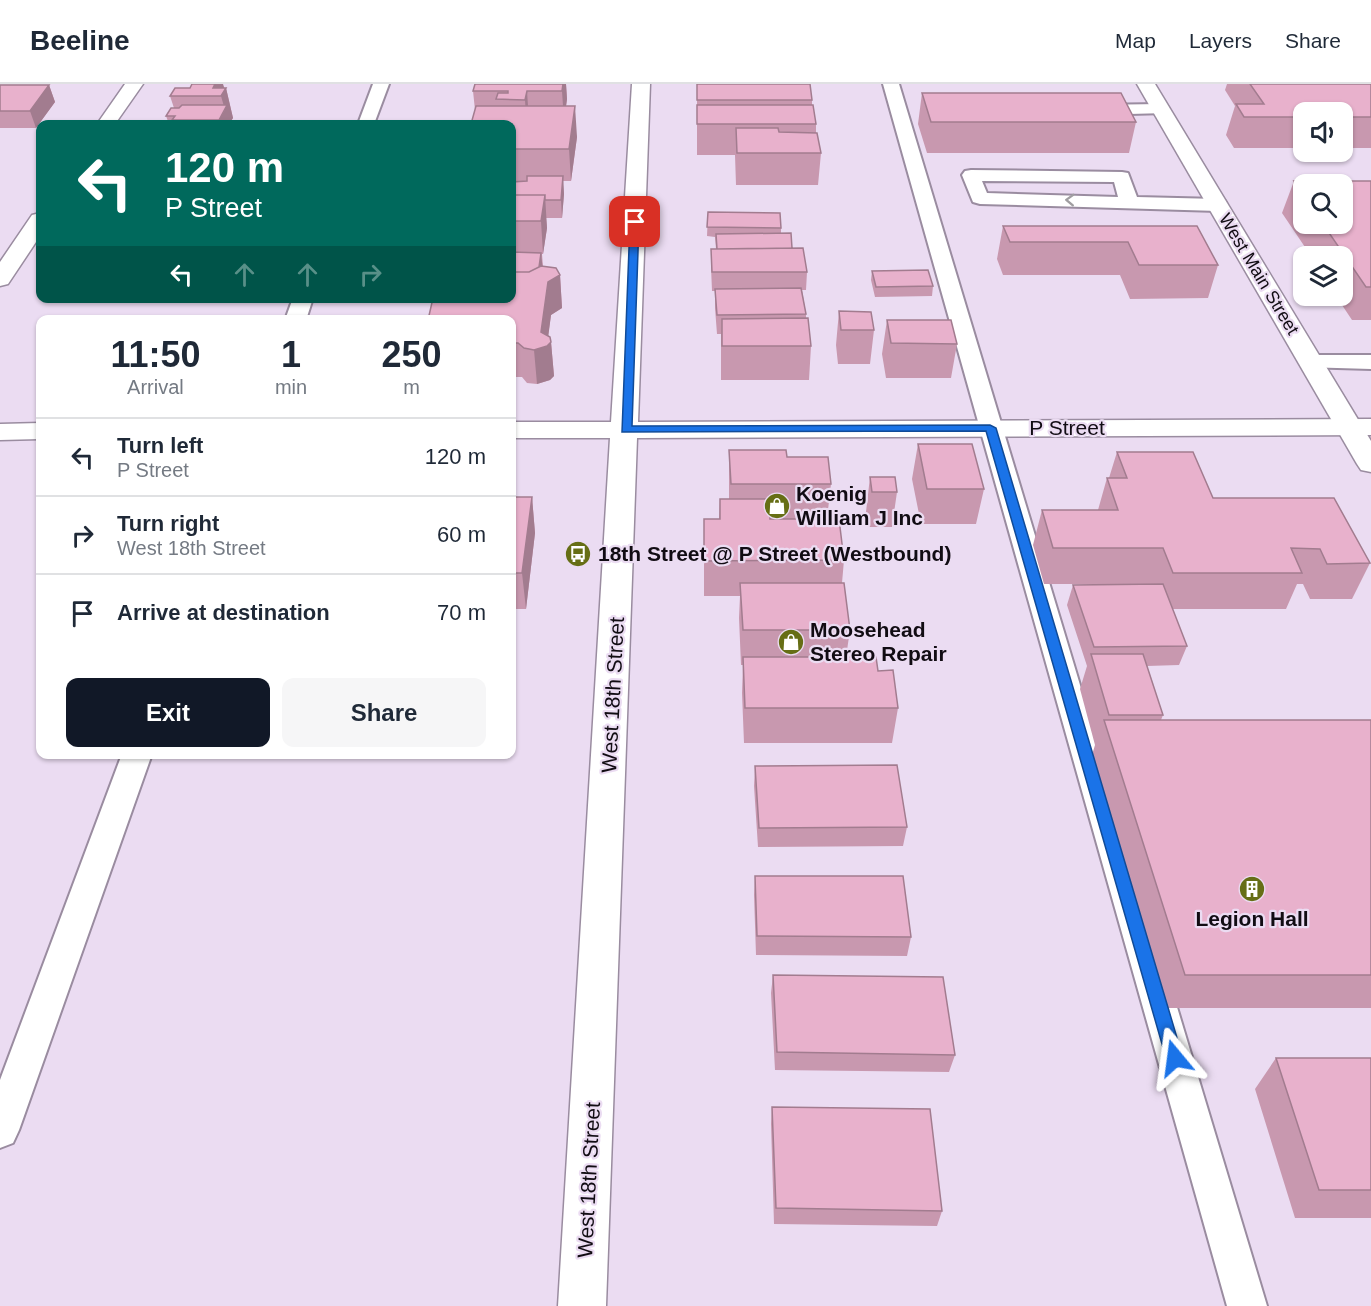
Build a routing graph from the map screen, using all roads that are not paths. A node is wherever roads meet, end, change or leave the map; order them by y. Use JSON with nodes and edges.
{"nodes":[{"id":1,"x":134,"y":84,"type":"edge"},
{"id":2,"x":381,"y":84,"type":"edge"},
{"id":3,"x":641,"y":84,"type":"edge"},
{"id":4,"x":891,"y":84,"type":"edge"},
{"id":5,"x":1146,"y":84,"type":"edge"},
{"id":6,"x":1161,"y":109,"type":"junction"},
{"id":7,"x":1069,"y":110,"type":"edge"},
{"id":8,"x":109,"y":120,"type":"edge"},
{"id":9,"x":368,"y":120,"type":"edge"},
{"id":10,"x":1129,"y":202,"type":"junction"},
{"id":11,"x":1218,"y":205,"type":"junction"},
{"id":12,"x":36,"y":226,"type":"edge"},
{"id":13,"x":0,"y":279,"type":"edge"},
{"id":14,"x":1311,"y":362,"type":"junction"},
{"id":15,"x":1371,"y":362,"type":"edge"},
{"id":16,"x":1361,"y":427,"type":"edge"},
{"id":17,"x":990,"y":428,"type":"junction"},
{"id":18,"x":516,"y":430,"type":"edge"},
{"id":19,"x":626,"y":430,"type":"junction"},
{"id":20,"x":36,"y":431,"type":"edge"},
{"id":21,"x":0,"y":432,"type":"edge"},
{"id":22,"x":1371,"y":464,"type":"edge"},
{"id":23,"x":134,"y":759,"type":"edge"},
{"id":24,"x":0,"y":1130,"type":"edge"},
{"id":25,"x":582,"y":1306,"type":"edge"},
{"id":26,"x":1247,"y":1306,"type":"edge"}],
"edges":[{"from":1,"to":8,"type":"street"},
{"from":2,"to":9,"type":"lane"},
{"from":3,"to":19,"type":"street","name":"West 18th Street"},
{"from":4,"to":17,"type":"lane"},
{"from":5,"to":6,"type":"street","name":"West Main Street"},
{"from":6,"to":7,"type":"lane"},
{"from":6,"to":11,"type":"street","name":"West Main Street"},
{"from":10,"to":10,"type":"lane","one_way":true},
{"from":10,"to":11,"type":"lane"},
{"from":11,"to":14,"type":"street","name":"West Main Street"},
{"from":12,"to":13,"type":"street"},
{"from":14,"to":15,"type":"lane"},
{"from":14,"to":16,"type":"street","name":"West Main Street"},
{"from":16,"to":17,"type":"street","name":"P Street"},
{"from":16,"to":22,"type":"street","name":"West Main Street"},
{"from":17,"to":19,"type":"street","name":"P Street"},
{"from":17,"to":26,"type":"lane"},
{"from":18,"to":19,"type":"street","name":"P Street"},
{"from":19,"to":25,"type":"street","name":"West 18th Street"},
{"from":20,"to":21,"type":"street"},
{"from":23,"to":24,"type":"lane"}]}
